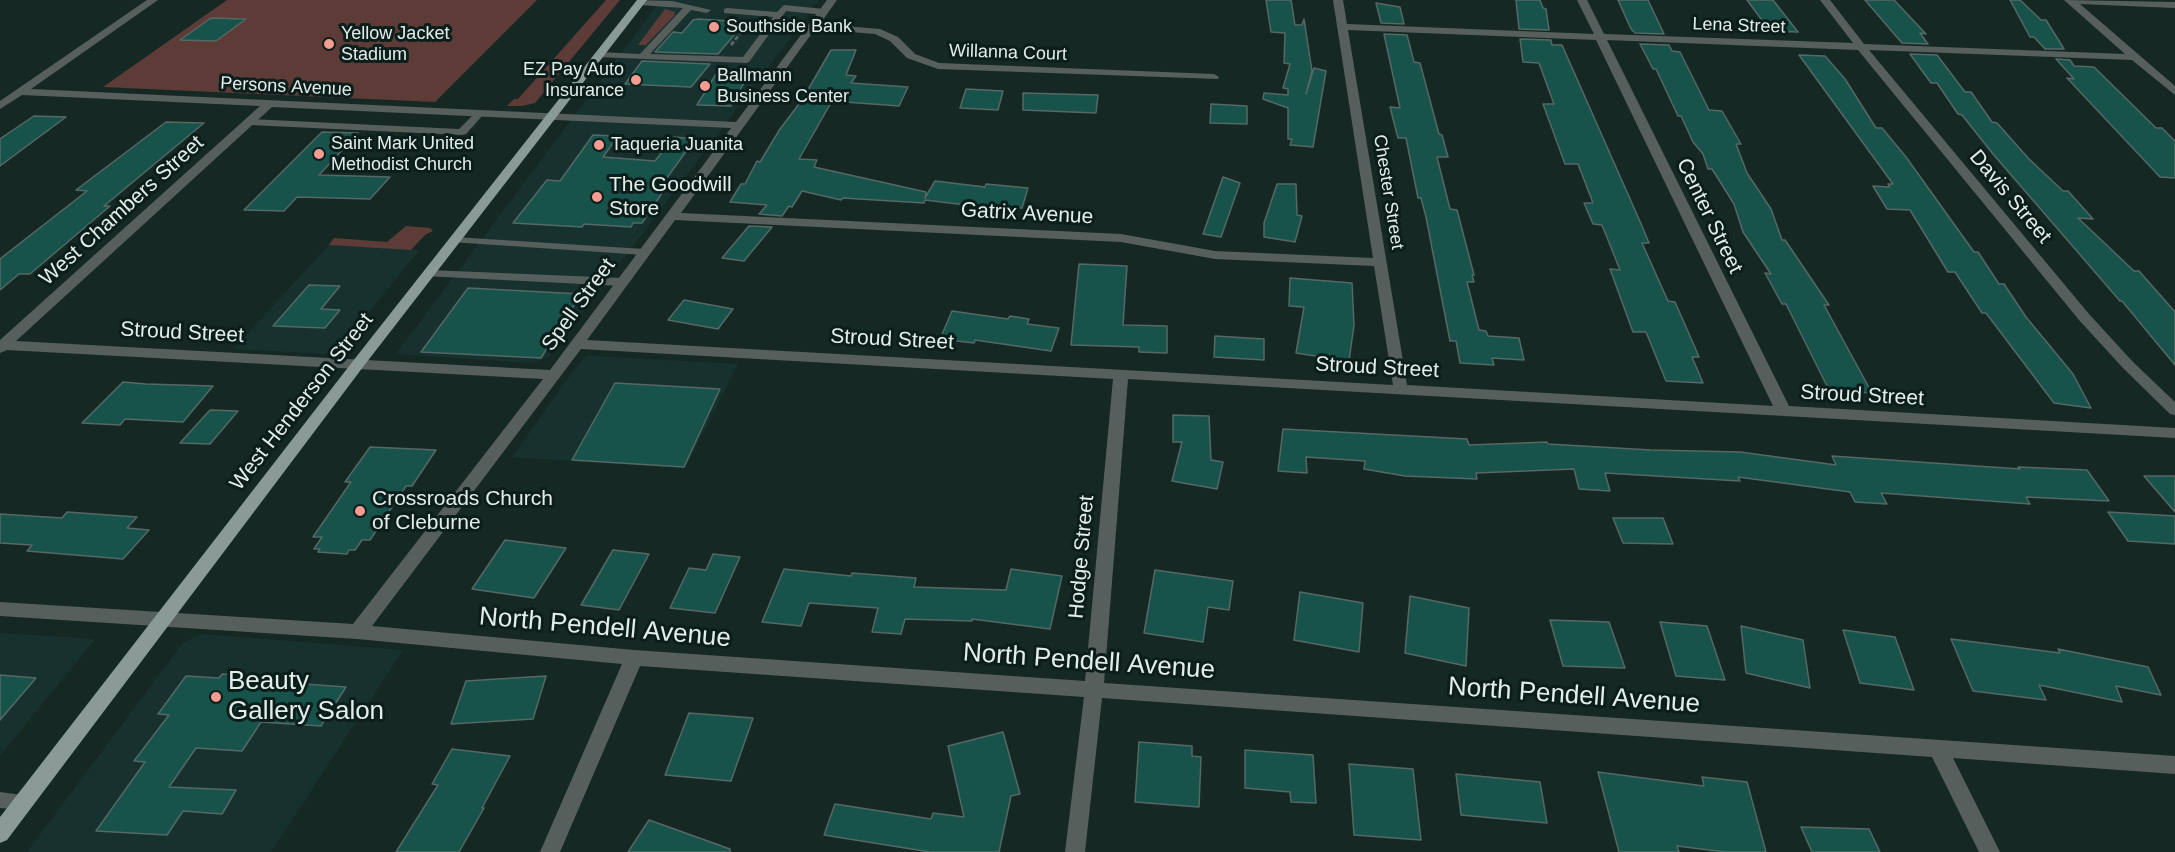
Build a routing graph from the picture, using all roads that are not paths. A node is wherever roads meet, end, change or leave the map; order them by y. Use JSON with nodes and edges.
{"nodes":[{"id":1,"x":153,"y":0,"type":"edge"},
{"id":2,"x":1338,"y":0,"type":"edge"},
{"id":3,"x":1582,"y":0,"type":"edge"},
{"id":4,"x":1825,"y":0,"type":"edge"},
{"id":5,"x":641,"y":1,"type":"edge"},
{"id":6,"x":2070,"y":1,"type":"edge"},
{"id":7,"x":2175,"y":5,"type":"edge"},
{"id":8,"x":828,"y":6,"type":"edge"},
{"id":9,"x":688,"y":8,"type":"junction"},
{"id":10,"x":707,"y":10,"type":"dead end"},
{"id":11,"x":727,"y":11,"type":"dead end"},
{"id":12,"x":779,"y":15,"type":"junction"},
{"id":13,"x":813,"y":26,"type":"junction"},
{"id":14,"x":1342,"y":27,"type":"junction"},
{"id":15,"x":1599,"y":37,"type":"junction"},
{"id":16,"x":1860,"y":47,"type":"junction"},
{"id":17,"x":599,"y":55,"type":"junction"},
{"id":18,"x":642,"y":56,"type":"junction"},
{"id":19,"x":2135,"y":57,"type":"junction"},
{"id":20,"x":1214,"y":77,"type":"dead end"},
{"id":21,"x":20,"y":92,"type":"junction"},
{"id":22,"x":2175,"y":92,"type":"edge"},
{"id":23,"x":271,"y":102,"type":"junction"},
{"id":24,"x":0,"y":106,"type":"edge"},
{"id":25,"x":381,"y":108,"type":"junction"},
{"id":26,"x":480,"y":112,"type":"junction"},
{"id":27,"x":551,"y":116,"type":"junction"},
{"id":28,"x":250,"y":122,"type":"junction"},
{"id":29,"x":739,"y":125,"type":"junction"},
{"id":30,"x":361,"y":127,"type":"junction"},
{"id":31,"x":670,"y":216,"type":"junction"},
{"id":32,"x":455,"y":240,"type":"junction"},
{"id":33,"x":644,"y":252,"type":"junction"},
{"id":34,"x":1381,"y":262,"type":"junction"},
{"id":35,"x":428,"y":274,"type":"junction"},
{"id":36,"x":622,"y":282,"type":"junction"},
{"id":37,"x":577,"y":344,"type":"junction"},
{"id":38,"x":2,"y":347,"type":"edge"},
{"id":39,"x":358,"y":364,"type":"junction"},
{"id":40,"x":1120,"y":374,"type":"junction"},
{"id":41,"x":554,"y":375,"type":"junction"},
{"id":42,"x":1401,"y":390,"type":"junction"},
{"id":43,"x":2175,"y":410,"type":"edge"},
{"id":44,"x":1784,"y":412,"type":"junction"},
{"id":45,"x":2175,"y":433,"type":"edge"},
{"id":46,"x":0,"y":609,"type":"edge"},
{"id":47,"x":162,"y":619,"type":"junction"},
{"id":48,"x":357,"y":632,"type":"junction"},
{"id":49,"x":634,"y":658,"type":"junction"},
{"id":50,"x":1094,"y":688,"type":"junction"},
{"id":51,"x":1937,"y":747,"type":"junction"},
{"id":52,"x":2175,"y":765,"type":"edge"},
{"id":53,"x":0,"y":800,"type":"edge"},
{"id":54,"x":24,"y":802,"type":"junction"},
{"id":55,"x":0,"y":833,"type":"edge"},
{"id":56,"x":550,"y":852,"type":"edge"},
{"id":57,"x":1075,"y":852,"type":"edge"},
{"id":58,"x":1990,"y":852,"type":"edge"}],
"edges":[{"from":1,"to":21,"type":"street"},
{"from":2,"to":14,"type":"street","name":"Chester Street"},
{"from":3,"to":15,"type":"street","name":"Center Street"},
{"from":4,"to":16,"type":"street","name":"Davis Street"},
{"from":5,"to":9,"type":"lane"},
{"from":5,"to":17,"type":"main road","name":"West Henderson Street"},
{"from":6,"to":7,"type":"street"},
{"from":6,"to":19,"type":"street"},
{"from":8,"to":12,"type":"lane"},
{"from":8,"to":13,"type":"street","name":"Spell Street"},
{"from":9,"to":10,"type":"lane"},
{"from":9,"to":18,"type":"lane"},
{"from":11,"to":12,"type":"lane"},
{"from":12,"to":18,"type":"lane"},
{"from":13,"to":20,"type":"street","name":"Willanna Court"},
{"from":13,"to":29,"type":"street","name":"Spell Street"},
{"from":14,"to":15,"type":"street","name":"Lena Street"},
{"from":14,"to":34,"type":"street","name":"Chester Street"},
{"from":15,"to":16,"type":"street","name":"Lena Street"},
{"from":15,"to":44,"type":"street","name":"Center Street"},
{"from":16,"to":19,"type":"street","name":"Lena Street"},
{"from":16,"to":43,"type":"street","name":"Davis Street"},
{"from":17,"to":18,"type":"lane"},
{"from":17,"to":27,"type":"main road","name":"West Henderson Street"},
{"from":19,"to":22,"type":"street"},
{"from":21,"to":23,"type":"street","name":"Persons Avenue"},
{"from":21,"to":24,"type":"street"},
{"from":23,"to":25,"type":"street","name":"Persons Avenue"},
{"from":23,"to":28,"type":"street","name":"West Chambers Street"},
{"from":25,"to":26,"type":"street","name":"Persons Avenue"},
{"from":25,"to":30,"type":"lane"},
{"from":26,"to":27,"type":"street","name":"Persons Avenue"},
{"from":26,"to":30,"type":"lane"},
{"from":27,"to":29,"type":"street","name":"Persons Avenue"},
{"from":27,"to":32,"type":"main road","name":"West Henderson Street"},
{"from":28,"to":30,"type":"lane"},
{"from":28,"to":38,"type":"street","name":"West Chambers Street"},
{"from":29,"to":31,"type":"street","name":"Spell Street"},
{"from":31,"to":33,"type":"street","name":"Spell Street"},
{"from":31,"to":34,"type":"street","name":"Gatrix Avenue"},
{"from":32,"to":33,"type":"lane"},
{"from":32,"to":35,"type":"main road","name":"West Henderson Street"},
{"from":33,"to":36,"type":"street","name":"Spell Street"},
{"from":34,"to":42,"type":"street","name":"Chester Street"},
{"from":35,"to":36,"type":"lane"},
{"from":35,"to":39,"type":"main road","name":"West Henderson Street"},
{"from":36,"to":37,"type":"street","name":"Spell Street"},
{"from":37,"to":40,"type":"street","name":"Stroud Street"},
{"from":37,"to":41,"type":"street","name":"Spell Street"},
{"from":38,"to":39,"type":"street","name":"Stroud Street"},
{"from":39,"to":41,"type":"street","name":"Stroud Street"},
{"from":39,"to":47,"type":"main road","name":"West Henderson Street"},
{"from":40,"to":42,"type":"street","name":"Stroud Street"},
{"from":40,"to":50,"type":"street","name":"Hodge Street"},
{"from":41,"to":48,"type":"street","name":"Spell Street"},
{"from":42,"to":44,"type":"street","name":"Stroud Street"},
{"from":44,"to":45,"type":"street","name":"Stroud Street"},
{"from":46,"to":47,"type":"street","name":"North Pendell Avenue"},
{"from":47,"to":48,"type":"street","name":"North Pendell Avenue"},
{"from":47,"to":54,"type":"main road","name":"West Henderson Street"},
{"from":48,"to":49,"type":"street","name":"North Pendell Avenue"},
{"from":49,"to":50,"type":"street","name":"North Pendell Avenue"},
{"from":49,"to":56,"type":"street"},
{"from":50,"to":51,"type":"street","name":"North Pendell Avenue"},
{"from":50,"to":57,"type":"street","name":"Hodge Street"},
{"from":51,"to":52,"type":"street","name":"North Pendell Avenue"},
{"from":51,"to":58,"type":"street"},
{"from":53,"to":54,"type":"lane"},
{"from":54,"to":55,"type":"main road","name":"West Henderson Street"}]}
